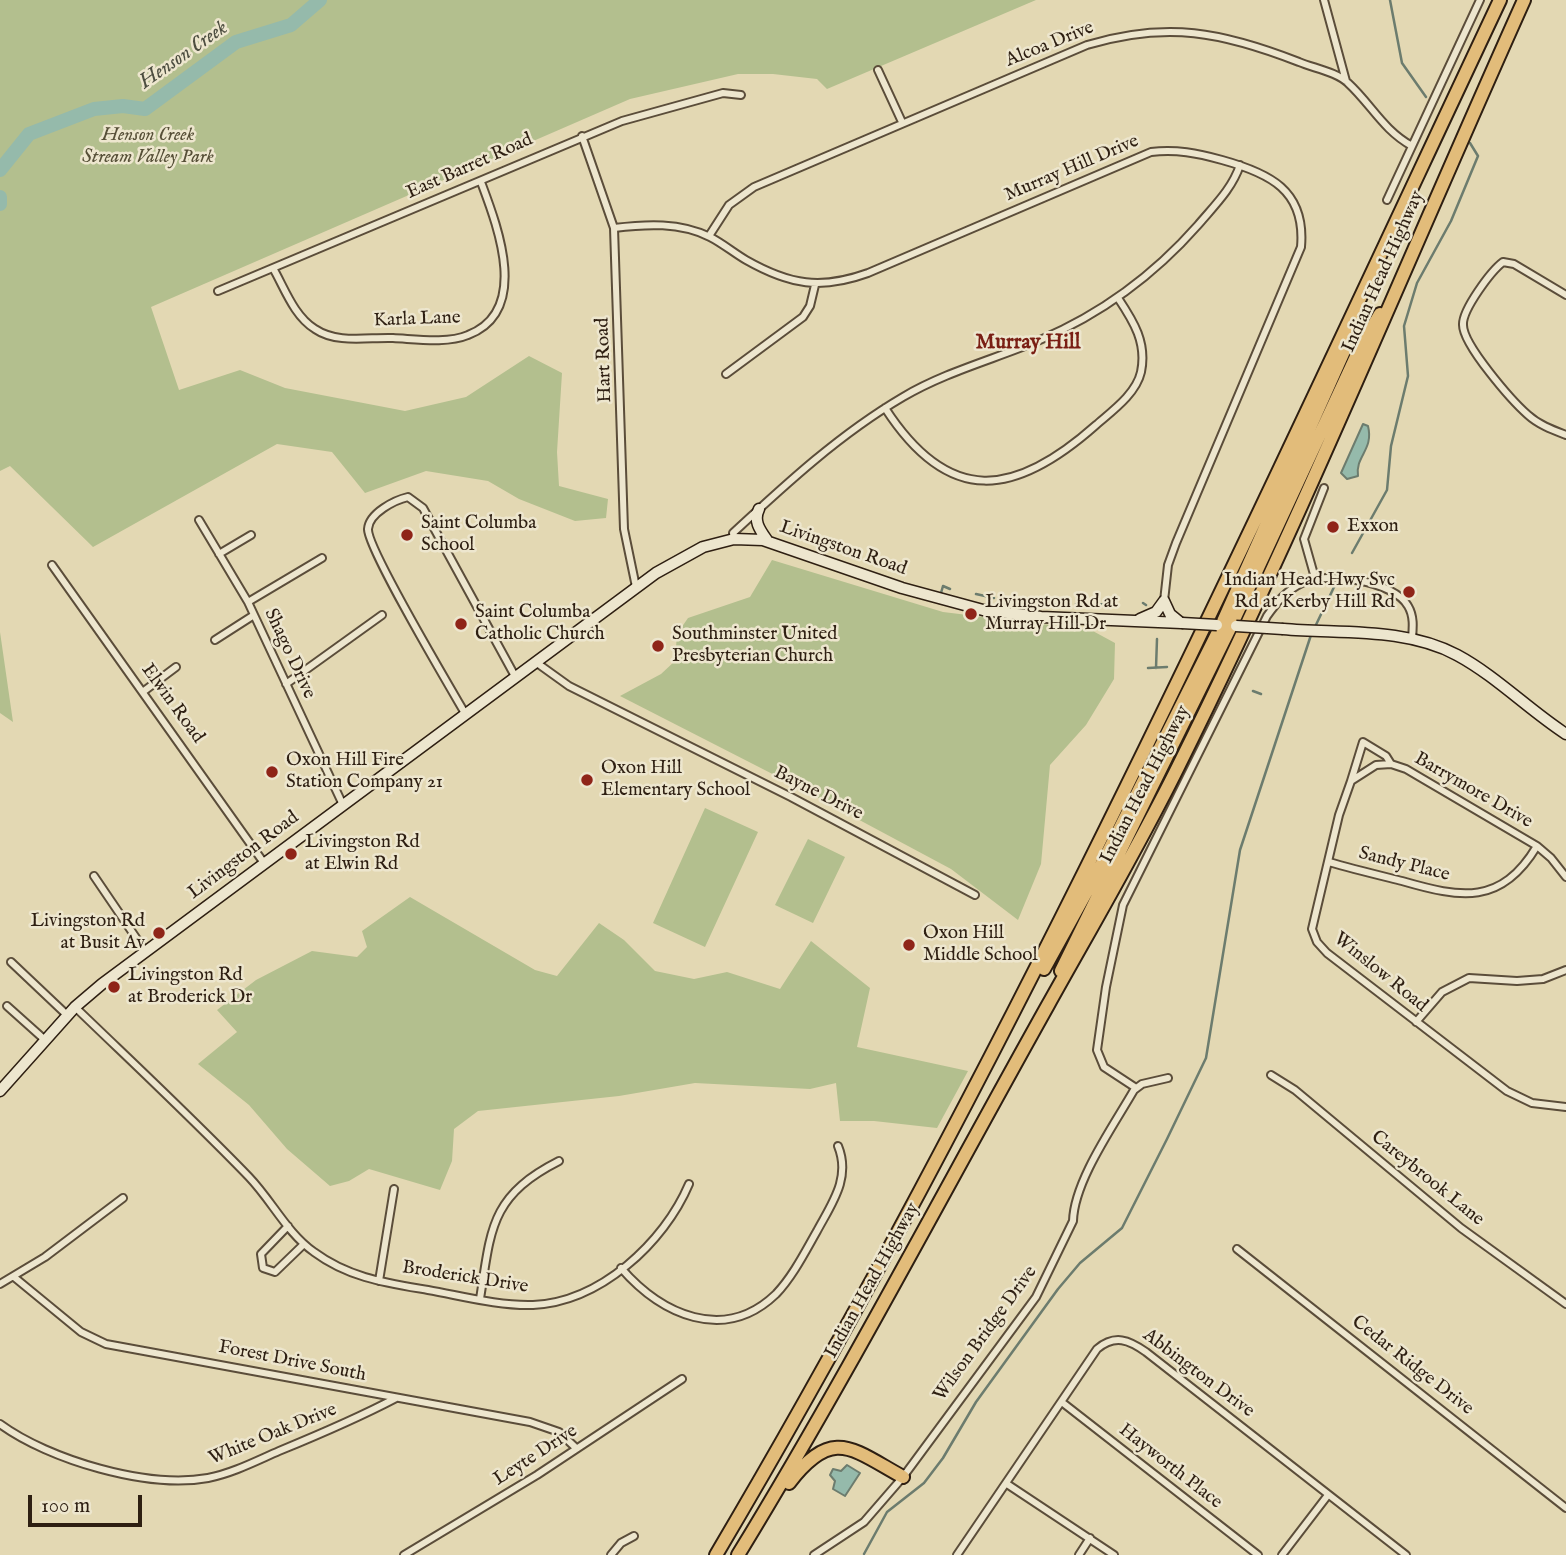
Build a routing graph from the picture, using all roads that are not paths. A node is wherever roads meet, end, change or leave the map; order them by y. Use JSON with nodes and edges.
{"nodes":[{"id":1,"x":1324,"y":0,"type":"edge"},
{"id":2,"x":1479,"y":0,"type":"edge"},
{"id":3,"x":1500,"y":0,"type":"edge"},
{"id":4,"x":1524,"y":0,"type":"edge"},
{"id":5,"x":878,"y":70,"type":"dead end"},
{"id":6,"x":1346,"y":81,"type":"junction"},
{"id":7,"x":741,"y":95,"type":"dead end"},
{"id":8,"x":902,"y":122,"type":"junction"},
{"id":9,"x":582,"y":136,"type":"junction"},
{"id":10,"x":1412,"y":146,"type":"junction"},
{"id":11,"x":1240,"y":165,"type":"junction"},
{"id":12,"x":1415,"y":181,"type":"junction"},
{"id":13,"x":481,"y":182,"type":"junction"},
{"id":14,"x":1387,"y":200,"type":"dead end"},
{"id":15,"x":614,"y":228,"type":"junction"},
{"id":16,"x":709,"y":236,"type":"junction"},
{"id":17,"x":273,"y":268,"type":"junction"},
{"id":18,"x":1403,"y":277,"type":"junction"},
{"id":19,"x":815,"y":285,"type":"junction"},
{"id":20,"x":218,"y":291,"type":"dead end"},
{"id":21,"x":1566,"y":295,"type":"edge"},
{"id":22,"x":1118,"y":298,"type":"junction"},
{"id":23,"x":726,"y":374,"type":"dead end"},
{"id":24,"x":885,"y":408,"type":"junction"},
{"id":25,"x":1566,"y":435,"type":"edge"},
{"id":26,"x":1324,"y":488,"type":"dead end"},
{"id":27,"x":759,"y":509,"type":"junction"},
{"id":28,"x":199,"y":520,"type":"dead end"},
{"id":29,"x":251,"y":535,"type":"dead end"},
{"id":30,"x":734,"y":539,"type":"junction"},
{"id":31,"x":767,"y":540,"type":"junction"},
{"id":32,"x":219,"y":554,"type":"junction"},
{"id":33,"x":323,"y":558,"type":"dead end"},
{"id":34,"x":52,"y":565,"type":"dead end"},
{"id":35,"x":1315,"y":578,"type":"junction"},
{"id":36,"x":636,"y":587,"type":"junction"},
{"id":37,"x":1164,"y":601,"type":"junction"},
{"id":38,"x":248,"y":602,"type":"junction"},
{"id":39,"x":254,"y":615,"type":"junction"},
{"id":40,"x":382,"y":615,"type":"dead end"},
{"id":41,"x":1136,"y":621,"type":"junction"},
{"id":42,"x":1182,"y":624,"type":"junction"},
{"id":43,"x":1226,"y":626,"type":"junction"},
{"id":44,"x":1412,"y":638,"type":"junction"},
{"id":45,"x":215,"y":640,"type":"dead end"},
{"id":46,"x":537,"y":663,"type":"junction"},
{"id":47,"x":176,"y":667,"type":"dead end"},
{"id":48,"x":516,"y":678,"type":"junction"},
{"id":49,"x":286,"y":684,"type":"junction"},
{"id":50,"x":144,"y":691,"type":"junction"},
{"id":51,"x":466,"y":715,"type":"junction"},
{"id":52,"x":1566,"y":734,"type":"edge"},
{"id":53,"x":1363,"y":742,"type":"joint"},
{"id":54,"x":1391,"y":764,"type":"junction"},
{"id":55,"x":1351,"y":781,"type":"junction"},
{"id":56,"x":342,"y":805,"type":"junction"},
{"id":57,"x":1537,"y":846,"type":"junction"},
{"id":58,"x":1329,"y":862,"type":"junction"},
{"id":59,"x":264,"y":863,"type":"junction"},
{"id":60,"x":94,"y":876,"type":"dead end"},
{"id":61,"x":1566,"y":877,"type":"edge"},
{"id":62,"x":975,"y":895,"type":"dead end"},
{"id":63,"x":145,"y":951,"type":"junction"},
{"id":64,"x":11,"y":962,"type":"dead end"},
{"id":65,"x":1566,"y":970,"type":"edge"},
{"id":66,"x":1048,"y":1004,"type":"junction"},
{"id":67,"x":8,"y":1006,"type":"dead end"},
{"id":68,"x":71,"y":1011,"type":"junction"},
{"id":69,"x":1416,"y":1022,"type":"junction"},
{"id":70,"x":45,"y":1040,"type":"junction"},
{"id":71,"x":990,"y":1060,"type":"junction"},
{"id":72,"x":1271,"y":1074,"type":"dead end"},
{"id":73,"x":1168,"y":1078,"type":"dead end"},
{"id":74,"x":1136,"y":1088,"type":"junction"},
{"id":75,"x":0,"y":1091,"type":"edge"},
{"id":76,"x":1566,"y":1107,"type":"edge"},
{"id":77,"x":838,"y":1146,"type":"dead end"},
{"id":78,"x":559,"y":1161,"type":"dead end"},
{"id":79,"x":689,"y":1184,"type":"dead end"},
{"id":80,"x":394,"y":1189,"type":"dead end"},
{"id":81,"x":123,"y":1198,"type":"dead end"},
{"id":82,"x":288,"y":1226,"type":"junction"},
{"id":83,"x":304,"y":1244,"type":"junction"},
{"id":84,"x":1237,"y":1249,"type":"dead end"},
{"id":85,"x":621,"y":1268,"type":"junction"},
{"id":86,"x":14,"y":1277,"type":"junction"},
{"id":87,"x":379,"y":1281,"type":"junction"},
{"id":88,"x":0,"y":1283,"type":"edge"},
{"id":89,"x":480,"y":1299,"type":"junction"},
{"id":90,"x":1566,"y":1304,"type":"edge"},
{"id":91,"x":682,"y":1379,"type":"dead end"},
{"id":92,"x":396,"y":1398,"type":"junction"},
{"id":93,"x":1063,"y":1403,"type":"junction"},
{"id":94,"x":0,"y":1423,"type":"edge"},
{"id":95,"x":576,"y":1448,"type":"junction"},
{"id":96,"x":903,"y":1477,"type":"junction"},
{"id":97,"x":1007,"y":1484,"type":"junction"},
{"id":98,"x":1328,"y":1495,"type":"junction"},
{"id":99,"x":1566,"y":1508,"type":"edge"},
{"id":100,"x":762,"y":1516,"type":"junction"},
{"id":101,"x":634,"y":1536,"type":"dead end"},
{"id":102,"x":1090,"y":1538,"type":"junction"},
{"id":103,"x":404,"y":1555,"type":"edge"},
{"id":104,"x":611,"y":1555,"type":"edge"},
{"id":105,"x":716,"y":1555,"type":"edge"},
{"id":106,"x":738,"y":1555,"type":"edge"},
{"id":107,"x":814,"y":1555,"type":"edge"},
{"id":108,"x":957,"y":1555,"type":"edge"},
{"id":109,"x":1080,"y":1555,"type":"edge"},
{"id":110,"x":1114,"y":1555,"type":"edge"},
{"id":111,"x":1258,"y":1555,"type":"edge"},
{"id":112,"x":1282,"y":1555,"type":"edge"},
{"id":113,"x":1406,"y":1555,"type":"edge"}],
"edges":[{"from":1,"to":6,"type":"street"},
{"from":2,"to":10,"type":"street"},
{"from":3,"to":12,"type":"highway","name":"Indian Head Highway"},
{"from":4,"to":18,"type":"highway","name":"Indian Head Highway"},
{"from":5,"to":8,"type":"street"},
{"from":6,"to":8,"type":"street","name":"Alcoa Drive"},
{"from":6,"to":10,"type":"street","name":"Alcoa Drive"},
{"from":7,"to":9,"type":"street","name":"East Barret Road"},
{"from":8,"to":16,"type":"street","name":"Alcoa Drive"},
{"from":9,"to":13,"type":"street","name":"East Barret Road"},
{"from":9,"to":15,"type":"street","name":"Hart Road"},
{"from":10,"to":14,"type":"street"},
{"from":11,"to":19,"type":"street","name":"Murray Hill Drive"},
{"from":11,"to":22,"type":"street"},
{"from":11,"to":37,"type":"street","name":"Murray Hill Drive"},
{"from":12,"to":43,"type":"highway"},
{"from":12,"to":71,"type":"highway","name":"Indian Head Highway"},
{"from":13,"to":17,"type":"street","name":"East Barret Road"},
{"from":13,"to":17,"type":"street","name":"Karla Lane"},
{"from":15,"to":16,"type":"street","name":"Murray Hill Drive"},
{"from":15,"to":36,"type":"street","name":"Hart Road"},
{"from":16,"to":19,"type":"street","name":"Murray Hill Drive"},
{"from":17,"to":20,"type":"street","name":"East Barret Road"},
{"from":18,"to":43,"type":"highway"},
{"from":18,"to":66,"type":"highway","name":"Indian Head Highway"},
{"from":19,"to":23,"type":"street"},
{"from":21,"to":25,"type":"street"},
{"from":22,"to":24,"type":"street"},
{"from":22,"to":24,"type":"street"},
{"from":24,"to":27,"type":"street"},
{"from":26,"to":35,"type":"street"},
{"from":27,"to":30,"type":"street"},
{"from":27,"to":31,"type":"main road"},
{"from":28,"to":32,"type":"street","name":"Shago Drive"},
{"from":29,"to":32,"type":"street"},
{"from":30,"to":31,"type":"main road","name":"Livingston Road"},
{"from":30,"to":36,"type":"main road","name":"Livingston Road"},
{"from":31,"to":41,"type":"main road","name":"Livingston Road"},
{"from":32,"to":38,"type":"street","name":"Shago Drive"},
{"from":33,"to":38,"type":"street"},
{"from":34,"to":50,"type":"street","name":"Elwin Road"},
{"from":35,"to":44,"type":"street"},
{"from":35,"to":74,"type":"street"},
{"from":36,"to":46,"type":"main road","name":"Livingston Road"},
{"from":37,"to":41,"type":"main road"},
{"from":37,"to":42,"type":"main road"},
{"from":38,"to":39,"type":"street","name":"Shago Drive"},
{"from":39,"to":45,"type":"street"},
{"from":39,"to":49,"type":"street","name":"Shago Drive"},
{"from":40,"to":49,"type":"street"},
{"from":41,"to":42,"type":"main road","name":"Livingston Road"},
{"from":42,"to":43,"type":"main road","name":"Livingston Road","bridge":true},
{"from":43,"to":44,"type":"main road","name":"Livingston Road","bridge":true},
{"from":43,"to":66,"type":"highway"},
{"from":43,"to":71,"type":"highway"},
{"from":44,"to":52,"type":"main road","name":"Livingston Road"},
{"from":46,"to":48,"type":"main road","name":"Livingston Road"},
{"from":46,"to":62,"type":"street","name":"Bayne Drive"},
{"from":47,"to":50,"type":"street"},
{"from":48,"to":51,"type":"main road","name":"Livingston Road"},
{"from":48,"to":51,"type":"street"},
{"from":49,"to":56,"type":"street","name":"Shago Drive"},
{"from":50,"to":59,"type":"street","name":"Elwin Road"},
{"from":51,"to":56,"type":"main road","name":"Livingston Road"},
{"from":53,"to":54,"type":"street","name":"Barrymore Drive"},
{"from":53,"to":55,"type":"street","name":"Winslow Road"},
{"from":54,"to":55,"type":"street","name":"Barrymore Drive"},
{"from":54,"to":57,"type":"street","name":"Barrymore Drive"},
{"from":55,"to":58,"type":"street","name":"Winslow Road"},
{"from":56,"to":59,"type":"main road","name":"Livingston Road"},
{"from":57,"to":58,"type":"street","name":"Sandy Place"},
{"from":57,"to":61,"type":"street","name":"Barrymore Drive"},
{"from":58,"to":69,"type":"street","name":"Winslow Road"},
{"from":59,"to":63,"type":"main road","name":"Livingston Road"},
{"from":60,"to":63,"type":"street"},
{"from":63,"to":68,"type":"main road","name":"Livingston Road"},
{"from":64,"to":68,"type":"street","name":"Broderick Drive"},
{"from":65,"to":69,"type":"street"},
{"from":66,"to":100,"type":"highway","name":"Indian Head Highway"},
{"from":67,"to":70,"type":"street"},
{"from":68,"to":70,"type":"main road","name":"Livingston Road"},
{"from":68,"to":82,"type":"street","name":"Broderick Drive"},
{"from":69,"to":76,"type":"street","name":"Winslow Road"},
{"from":70,"to":75,"type":"main road","name":"Livingston Road"},
{"from":71,"to":105,"type":"highway","name":"Indian Head Highway"},
{"from":72,"to":90,"type":"street","name":"Careybrook Lane"},
{"from":73,"to":74,"type":"street"},
{"from":74,"to":96,"type":"street","name":"Wilson Bridge Drive"},
{"from":77,"to":85,"type":"street"},
{"from":78,"to":89,"type":"street"},
{"from":79,"to":85,"type":"street","name":"Broderick Drive"},
{"from":80,"to":87,"type":"street"},
{"from":81,"to":86,"type":"street"},
{"from":82,"to":83,"type":"street","name":"Broderick Drive"},
{"from":82,"to":83,"type":"street"},
{"from":83,"to":87,"type":"street","name":"Broderick Drive"},
{"from":84,"to":99,"type":"street","name":"Cedar Ridge Drive"},
{"from":85,"to":89,"type":"street","name":"Broderick Drive"},
{"from":86,"to":88,"type":"street"},
{"from":86,"to":92,"type":"street","name":"Forest Drive South"},
{"from":87,"to":89,"type":"street","name":"Broderick Drive"},
{"from":91,"to":95,"type":"street","name":"Leyte Drive"},
{"from":92,"to":94,"type":"street","name":"White Oak Drive"},
{"from":92,"to":95,"type":"street","name":"Forest Drive South"},
{"from":93,"to":97,"type":"street","name":"Abbington Drive"},
{"from":93,"to":98,"type":"street","name":"Abbington Drive"},
{"from":93,"to":111,"type":"street","name":"Hayworth Place"},
{"from":95,"to":103,"type":"street","name":"Leyte Drive"},
{"from":96,"to":100,"type":"highway"},
{"from":96,"to":107,"type":"street","name":"Wilson Bridge Drive"},
{"from":97,"to":102,"type":"street"},
{"from":97,"to":108,"type":"street","name":"Abbington Drive"},
{"from":98,"to":112,"type":"street"},
{"from":98,"to":113,"type":"street","name":"Abbington Drive"},
{"from":100,"to":106,"type":"highway","name":"Indian Head Highway"},
{"from":101,"to":104,"type":"street"},
{"from":102,"to":109,"type":"street"},
{"from":102,"to":110,"type":"street"}]}
